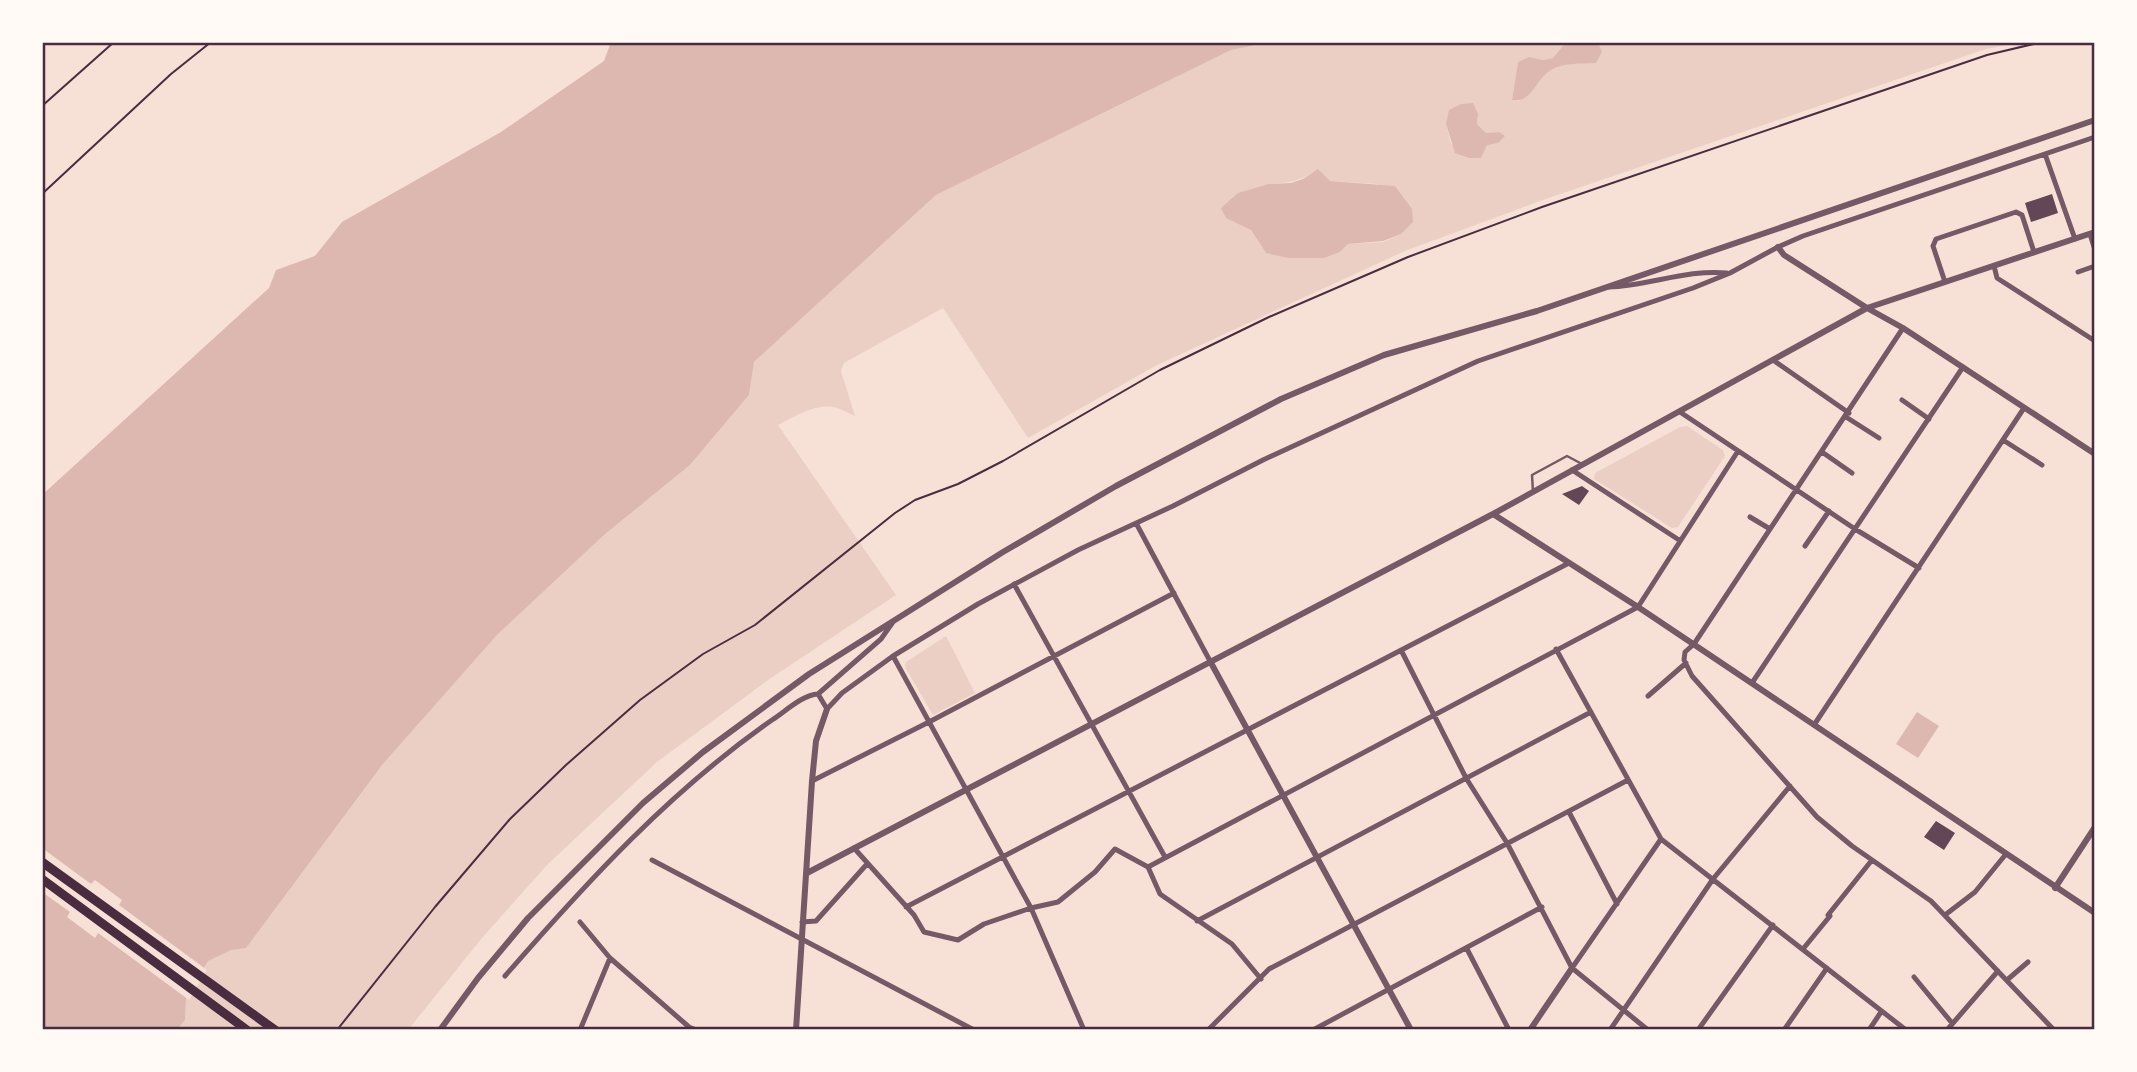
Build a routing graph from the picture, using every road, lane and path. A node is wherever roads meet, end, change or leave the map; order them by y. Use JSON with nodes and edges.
{"nodes":[{"id":1,"x":114,"y":42,"type":"edge"},
{"id":2,"x":211,"y":42,"type":"edge"},
{"id":3,"x":2042,"y":42,"type":"edge"},
{"id":4,"x":42,"y":106,"type":"edge"},
{"id":5,"x":2095,"y":120,"type":"edge"},
{"id":6,"x":2095,"y":137,"type":"edge"},
{"id":7,"x":2045,"y":153,"type":"junction"},
{"id":8,"x":42,"y":194,"type":"edge"},
{"id":9,"x":2092,"y":233,"type":"edge"},
{"id":10,"x":2075,"y":239,"type":"junction"},
{"id":11,"x":1778,"y":247,"type":"junction"},
{"id":12,"x":2095,"y":250,"type":"edge"},
{"id":13,"x":2034,"y":252,"type":"junction"},
{"id":14,"x":1994,"y":266,"type":"junction"},
{"id":15,"x":2095,"y":266,"type":"edge"},
{"id":16,"x":2078,"y":272,"type":"dead end"},
{"id":17,"x":1730,"y":273,"type":"junction"},
{"id":18,"x":1945,"y":282,"type":"junction"},
{"id":19,"x":1607,"y":288,"type":"junction"},
{"id":20,"x":1867,"y":308,"type":"junction"},
{"id":21,"x":1903,"y":328,"type":"junction"},
{"id":22,"x":2095,"y":341,"type":"edge"},
{"id":23,"x":1773,"y":360,"type":"junction"},
{"id":24,"x":1963,"y":367,"type":"junction"},
{"id":25,"x":1902,"y":400,"type":"dead end"},
{"id":26,"x":2024,"y":408,"type":"junction"},
{"id":27,"x":1680,"y":412,"type":"junction"},
{"id":28,"x":1848,"y":415,"type":"junction"},
{"id":29,"x":1928,"y":419,"type":"junction"},
{"id":30,"x":1879,"y":438,"type":"dead end"},
{"id":31,"x":2003,"y":440,"type":"junction"},
{"id":32,"x":1738,"y":451,"type":"junction"},
{"id":33,"x":1822,"y":452,"type":"junction"},
{"id":34,"x":2095,"y":454,"type":"edge"},
{"id":35,"x":1584,"y":464,"type":"junction"},
{"id":36,"x":2042,"y":465,"type":"dead end"},
{"id":37,"x":1572,"y":470,"type":"junction"},
{"id":38,"x":1852,"y":473,"type":"dead end"},
{"id":39,"x":1796,"y":489,"type":"junction"},
{"id":40,"x":1533,"y":492,"type":"junction"},
{"id":41,"x":1829,"y":511,"type":"junction"},
{"id":42,"x":1493,"y":514,"type":"junction"},
{"id":43,"x":1749,"y":517,"type":"dead end"},
{"id":44,"x":1136,"y":523,"type":"junction"},
{"id":45,"x":1770,"y":529,"type":"junction"},
{"id":46,"x":1855,"y":529,"type":"junction"},
{"id":47,"x":1679,"y":540,"type":"junction"},
{"id":48,"x":1805,"y":546,"type":"dead end"},
{"id":49,"x":1569,"y":563,"type":"junction"},
{"id":50,"x":1919,"y":568,"type":"junction"},
{"id":51,"x":1014,"y":584,"type":"junction"},
{"id":52,"x":1174,"y":593,"type":"junction"},
{"id":53,"x":1638,"y":607,"type":"junction"},
{"id":54,"x":895,"y":619,"type":"junction"},
{"id":55,"x":1694,"y":644,"type":"junction"},
{"id":56,"x":1556,"y":649,"type":"junction"},
{"id":57,"x":1401,"y":650,"type":"junction"},
{"id":58,"x":893,"y":656,"type":"junction"},
{"id":59,"x":1053,"y":658,"type":"junction"},
{"id":60,"x":1210,"y":661,"type":"junction"},
{"id":61,"x":1686,"y":663,"type":"junction"},
{"id":62,"x":1752,"y":683,"type":"junction"},
{"id":63,"x":818,"y":694,"type":"junction"},
{"id":64,"x":1648,"y":696,"type":"dead end"},
{"id":65,"x":827,"y":709,"type":"junction"},
{"id":66,"x":1591,"y":712,"type":"junction"},
{"id":67,"x":1436,"y":714,"type":"junction"},
{"id":68,"x":929,"y":722,"type":"junction"},
{"id":69,"x":1092,"y":723,"type":"junction"},
{"id":70,"x":1814,"y":724,"type":"junction"},
{"id":71,"x":1247,"y":730,"type":"junction"},
{"id":72,"x":1466,"y":778,"type":"junction"},
{"id":73,"x":1628,"y":780,"type":"junction"},
{"id":74,"x":812,"y":781,"type":"junction"},
{"id":75,"x":1790,"y":786,"type":"junction"},
{"id":76,"x":966,"y":789,"type":"junction"},
{"id":77,"x":1129,"y":790,"type":"junction"},
{"id":78,"x":1283,"y":796,"type":"junction"},
{"id":79,"x":1569,"y":812,"type":"junction"},
{"id":80,"x":2095,"y":827,"type":"edge"},
{"id":81,"x":1661,"y":839,"type":"junction"},
{"id":82,"x":1507,"y":843,"type":"junction"},
{"id":83,"x":854,"y":848,"type":"junction"},
{"id":84,"x":2006,"y":854,"type":"junction"},
{"id":85,"x":1003,"y":855,"type":"junction"},
{"id":86,"x":1165,"y":857,"type":"junction"},
{"id":87,"x":1317,"y":858,"type":"junction"},
{"id":88,"x":652,"y":860,"type":"dead end"},
{"id":89,"x":1872,"y":860,"type":"junction"},
{"id":90,"x":42,"y":862,"type":"edge"},
{"id":91,"x":867,"y":864,"type":"junction"},
{"id":92,"x":1148,"y":867,"type":"junction"},
{"id":93,"x":807,"y":873,"type":"junction"},
{"id":94,"x":42,"y":879,"type":"edge"},
{"id":95,"x":1713,"y":879,"type":"junction"},
{"id":96,"x":2055,"y":888,"type":"junction"},
{"id":97,"x":1617,"y":904,"type":"junction"},
{"id":98,"x":906,"y":907,"type":"junction"},
{"id":99,"x":1542,"y":907,"type":"junction"},
{"id":100,"x":1031,"y":908,"type":"junction"},
{"id":101,"x":2095,"y":913,"type":"edge"},
{"id":102,"x":1945,"y":915,"type":"junction"},
{"id":103,"x":580,"y":922,"type":"dead end"},
{"id":104,"x":802,"y":922,"type":"junction"},
{"id":105,"x":1197,"y":922,"type":"junction"},
{"id":106,"x":1353,"y":924,"type":"junction"},
{"id":107,"x":1773,"y":925,"type":"junction"},
{"id":108,"x":802,"y":940,"type":"junction"},
{"id":109,"x":1466,"y":949,"type":"junction"},
{"id":110,"x":1803,"y":949,"type":"junction"},
{"id":111,"x":610,"y":958,"type":"junction"},
{"id":112,"x":2028,"y":962,"type":"dead end"},
{"id":113,"x":1573,"y":968,"type":"junction"},
{"id":114,"x":1827,"y":968,"type":"junction"},
{"id":115,"x":1998,"y":971,"type":"junction"},
{"id":116,"x":505,"y":976,"type":"dead end"},
{"id":117,"x":1914,"y":977,"type":"dead end"},
{"id":118,"x":1261,"y":979,"type":"junction"},
{"id":119,"x":2007,"y":980,"type":"junction"},
{"id":120,"x":1389,"y":990,"type":"junction"},
{"id":121,"x":1623,"y":1010,"type":"junction"},
{"id":122,"x":1881,"y":1012,"type":"junction"},
{"id":123,"x":1952,"y":1023,"type":"junction"},
{"id":124,"x":247,"y":1030,"type":"edge"},
{"id":125,"x":275,"y":1030,"type":"edge"},
{"id":126,"x":337,"y":1030,"type":"edge"},
{"id":127,"x":440,"y":1030,"type":"edge"},
{"id":128,"x":580,"y":1030,"type":"edge"},
{"id":129,"x":696,"y":1030,"type":"edge"},
{"id":130,"x":796,"y":1030,"type":"edge"},
{"id":131,"x":974,"y":1030,"type":"edge"},
{"id":132,"x":1084,"y":1030,"type":"edge"},
{"id":133,"x":1208,"y":1030,"type":"edge"},
{"id":134,"x":1313,"y":1030,"type":"edge"},
{"id":135,"x":1411,"y":1030,"type":"edge"},
{"id":136,"x":1508,"y":1030,"type":"edge"},
{"id":137,"x":1530,"y":1030,"type":"edge"},
{"id":138,"x":1609,"y":1030,"type":"edge"},
{"id":139,"x":1648,"y":1030,"type":"edge"},
{"id":140,"x":1698,"y":1030,"type":"edge"},
{"id":141,"x":1784,"y":1030,"type":"edge"},
{"id":142,"x":1869,"y":1030,"type":"edge"},
{"id":143,"x":1906,"y":1030,"type":"edge"},
{"id":144,"x":1947,"y":1030,"type":"edge"},
{"id":145,"x":2054,"y":1030,"type":"edge"}],
"edges":[{"from":1,"to":4,"type":"path"},
{"from":2,"to":8,"type":"path"},
{"from":3,"to":126,"type":"path"},
{"from":5,"to":19,"type":"street"},
{"from":6,"to":7,"type":"street"},
{"from":7,"to":10,"type":"street"},
{"from":7,"to":11,"type":"street"},
{"from":9,"to":10,"type":"street"},
{"from":9,"to":12,"type":"street"},
{"from":10,"to":13,"type":"street"},
{"from":11,"to":17,"type":"street"},
{"from":11,"to":20,"type":"street"},
{"from":13,"to":14,"type":"street"},
{"from":13,"to":18,"type":"street"},
{"from":14,"to":18,"type":"street"},
{"from":14,"to":22,"type":"street"},
{"from":15,"to":16,"type":"street"},
{"from":17,"to":19,"type":"street"},
{"from":17,"to":44,"type":"street"},
{"from":18,"to":20,"type":"street"},
{"from":19,"to":54,"type":"street"},
{"from":20,"to":21,"type":"street"},
{"from":20,"to":23,"type":"street"},
{"from":21,"to":24,"type":"street"},
{"from":21,"to":28,"type":"street"},
{"from":23,"to":27,"type":"street"},
{"from":23,"to":28,"type":"street"},
{"from":24,"to":26,"type":"street"},
{"from":24,"to":29,"type":"street"},
{"from":25,"to":29,"type":"street"},
{"from":26,"to":31,"type":"street"},
{"from":26,"to":34,"type":"street"},
{"from":27,"to":32,"type":"street"},
{"from":27,"to":35,"type":"street"},
{"from":28,"to":30,"type":"street"},
{"from":28,"to":33,"type":"street"},
{"from":29,"to":46,"type":"street"},
{"from":31,"to":36,"type":"street"},
{"from":31,"to":50,"type":"street"},
{"from":32,"to":39,"type":"street"},
{"from":32,"to":47,"type":"street"},
{"from":33,"to":38,"type":"street"},
{"from":33,"to":39,"type":"street"},
{"from":35,"to":37,"type":"street"},
{"from":35,"to":40,"type":"lane"},
{"from":37,"to":40,"type":"street"},
{"from":37,"to":47,"type":"street"},
{"from":39,"to":41,"type":"street"},
{"from":39,"to":45,"type":"street"},
{"from":40,"to":42,"type":"street"},
{"from":41,"to":46,"type":"street"},
{"from":41,"to":48,"type":"street"},
{"from":42,"to":49,"type":"street"},
{"from":42,"to":60,"type":"street"},
{"from":43,"to":45,"type":"street"},
{"from":44,"to":51,"type":"street"},
{"from":44,"to":52,"type":"street"},
{"from":45,"to":55,"type":"street"},
{"from":46,"to":50,"type":"street"},
{"from":46,"to":62,"type":"street"},
{"from":47,"to":53,"type":"street"},
{"from":49,"to":53,"type":"street"},
{"from":49,"to":57,"type":"street"},
{"from":50,"to":70,"type":"street"},
{"from":51,"to":58,"type":"street"},
{"from":51,"to":59,"type":"street"},
{"from":52,"to":59,"type":"street"},
{"from":52,"to":60,"type":"street"},
{"from":53,"to":55,"type":"street"},
{"from":53,"to":56,"type":"street"},
{"from":54,"to":63,"type":"street"},
{"from":54,"to":127,"type":"street"},
{"from":55,"to":61,"type":"street"},
{"from":55,"to":62,"type":"street"},
{"from":56,"to":66,"type":"street"},
{"from":56,"to":67,"type":"street"},
{"from":57,"to":67,"type":"street"},
{"from":57,"to":71,"type":"street"},
{"from":58,"to":65,"type":"street"},
{"from":58,"to":68,"type":"street"},
{"from":59,"to":68,"type":"street"},
{"from":59,"to":69,"type":"street"},
{"from":60,"to":69,"type":"street"},
{"from":60,"to":71,"type":"street"},
{"from":61,"to":64,"type":"street"},
{"from":61,"to":75,"type":"street"},
{"from":62,"to":70,"type":"street"},
{"from":63,"to":65,"type":"street"},
{"from":63,"to":116,"type":"street"},
{"from":65,"to":74,"type":"street"},
{"from":66,"to":72,"type":"street"},
{"from":66,"to":73,"type":"street"},
{"from":67,"to":72,"type":"street"},
{"from":67,"to":78,"type":"street"},
{"from":68,"to":74,"type":"street"},
{"from":68,"to":76,"type":"street"},
{"from":69,"to":76,"type":"street"},
{"from":69,"to":77,"type":"street"},
{"from":70,"to":84,"type":"street"},
{"from":71,"to":77,"type":"street"},
{"from":71,"to":78,"type":"street"},
{"from":72,"to":82,"type":"street"},
{"from":72,"to":87,"type":"street"},
{"from":73,"to":79,"type":"street"},
{"from":73,"to":81,"type":"street"},
{"from":74,"to":93,"type":"street"},
{"from":75,"to":89,"type":"street"},
{"from":75,"to":95,"type":"street"},
{"from":76,"to":83,"type":"street"},
{"from":76,"to":85,"type":"street"},
{"from":77,"to":85,"type":"street"},
{"from":77,"to":86,"type":"street"},
{"from":78,"to":86,"type":"street"},
{"from":78,"to":87,"type":"street"},
{"from":79,"to":82,"type":"street"},
{"from":79,"to":97,"type":"street"},
{"from":80,"to":96,"type":"street"},
{"from":81,"to":95,"type":"street"},
{"from":81,"to":97,"type":"street"},
{"from":82,"to":99,"type":"street"},
{"from":82,"to":106,"type":"street"},
{"from":83,"to":91,"type":"street"},
{"from":83,"to":93,"type":"street"},
{"from":84,"to":96,"type":"street"},
{"from":84,"to":102,"type":"street"},
{"from":85,"to":98,"type":"street"},
{"from":85,"to":100,"type":"street"},
{"from":86,"to":92,"type":"street"},
{"from":87,"to":105,"type":"street"},
{"from":87,"to":106,"type":"street"},
{"from":88,"to":108,"type":"street"},
{"from":89,"to":102,"type":"street"},
{"from":89,"to":110,"type":"street"},
{"from":90,"to":125,"type":"highway"},
{"from":91,"to":98,"type":"street"},
{"from":91,"to":104,"type":"street"},
{"from":92,"to":100,"type":"street"},
{"from":92,"to":105,"type":"street"},
{"from":93,"to":104,"type":"street"},
{"from":94,"to":124,"type":"highway"},
{"from":95,"to":107,"type":"street"},
{"from":95,"to":121,"type":"street"},
{"from":96,"to":101,"type":"street"},
{"from":97,"to":113,"type":"street"},
{"from":98,"to":100,"type":"street"},
{"from":99,"to":109,"type":"street"},
{"from":99,"to":113,"type":"street"},
{"from":100,"to":132,"type":"street"},
{"from":102,"to":115,"type":"street"},
{"from":103,"to":111,"type":"street"},
{"from":104,"to":108,"type":"street"},
{"from":105,"to":118,"type":"street"},
{"from":106,"to":118,"type":"street"},
{"from":106,"to":120,"type":"street"},
{"from":107,"to":110,"type":"street"},
{"from":107,"to":140,"type":"street"},
{"from":108,"to":130,"type":"street"},
{"from":108,"to":131,"type":"street"},
{"from":109,"to":120,"type":"street"},
{"from":109,"to":136,"type":"street"},
{"from":110,"to":114,"type":"street"},
{"from":111,"to":128,"type":"street"},
{"from":111,"to":129,"type":"street"},
{"from":112,"to":119,"type":"street"},
{"from":113,"to":121,"type":"street"},
{"from":113,"to":137,"type":"street"},
{"from":114,"to":122,"type":"street"},
{"from":114,"to":141,"type":"street"},
{"from":115,"to":119,"type":"street"},
{"from":115,"to":123,"type":"street"},
{"from":117,"to":123,"type":"street"},
{"from":118,"to":133,"type":"street"},
{"from":119,"to":145,"type":"street"},
{"from":120,"to":134,"type":"street"},
{"from":120,"to":135,"type":"street"},
{"from":121,"to":138,"type":"street"},
{"from":121,"to":139,"type":"street"},
{"from":122,"to":142,"type":"street"},
{"from":122,"to":143,"type":"street"},
{"from":123,"to":144,"type":"street"}]}
